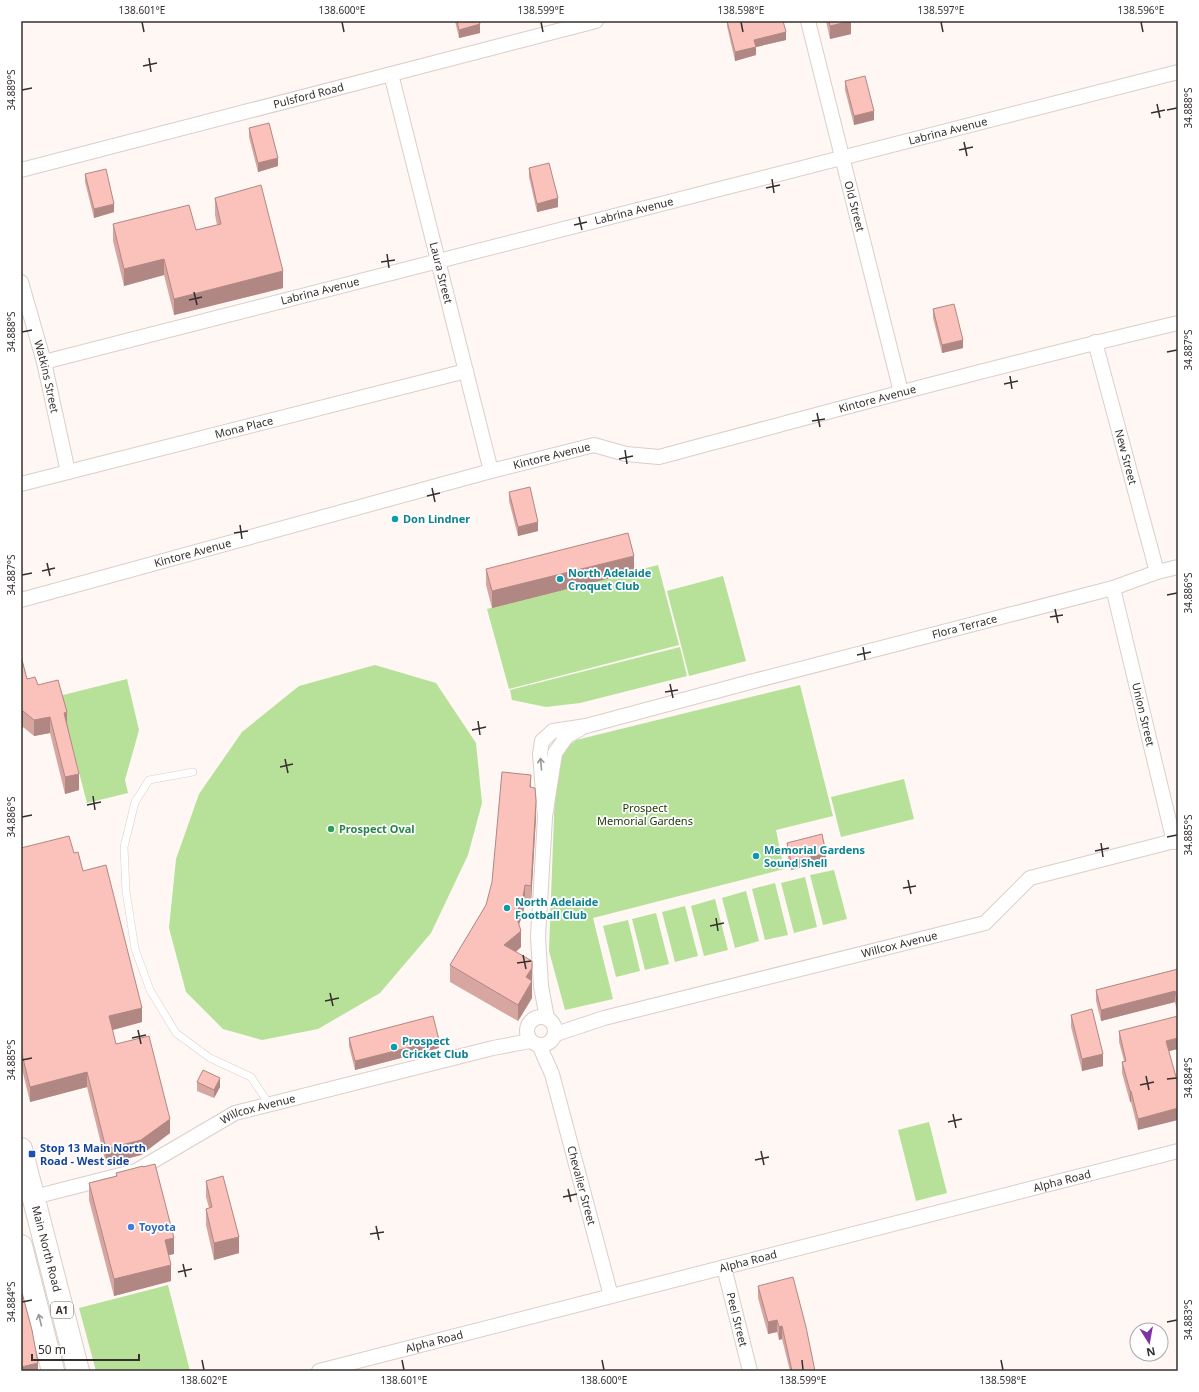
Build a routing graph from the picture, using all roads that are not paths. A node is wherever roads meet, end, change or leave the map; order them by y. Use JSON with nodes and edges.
{"nodes":[{"id":1,"x":596,"y":21,"type":"edge"},
{"id":2,"x":808,"y":21,"type":"edge"},
{"id":3,"x":1178,"y":72,"type":"edge"},
{"id":4,"x":391,"y":74,"type":"junction"},
{"id":5,"x":842,"y":158,"type":"junction"},
{"id":6,"x":21,"y":170,"type":"edge"},
{"id":7,"x":438,"y":260,"type":"junction"},
{"id":8,"x":21,"y":282,"type":"edge"},
{"id":9,"x":1178,"y":323,"type":"edge"},
{"id":10,"x":1095,"y":342,"type":"junction"},
{"id":11,"x":44,"y":362,"type":"junction"},
{"id":12,"x":466,"y":371,"type":"junction"},
{"id":13,"x":901,"y":392,"type":"junction"},
{"id":14,"x":492,"y":471,"type":"junction"},
{"id":15,"x":68,"y":472,"type":"junction"},
{"id":16,"x":21,"y":484,"type":"edge"},
{"id":17,"x":1178,"y":567,"type":"edge"},
{"id":18,"x":1157,"y":572,"type":"junction"},
{"id":19,"x":1113,"y":588,"type":"junction"},
{"id":20,"x":21,"y":600,"type":"edge"},
{"id":21,"x":193,"y":772,"type":"dead end"},
{"id":22,"x":545,"y":817,"type":"joint"},
{"id":23,"x":1176,"y":841,"type":"edge"},
{"id":24,"x":542,"y":1031,"type":"junction"},
{"id":25,"x":269,"y":1104,"type":"junction"},
{"id":26,"x":21,"y":1149,"type":"edge"},
{"id":27,"x":1178,"y":1151,"type":"edge"},
{"id":28,"x":34,"y":1197,"type":"junction"},
{"id":29,"x":46,"y":1248,"type":"junction"},
{"id":30,"x":22,"y":1252,"type":"edge"},
{"id":31,"x":724,"y":1267,"type":"junction"},
{"id":32,"x":611,"y":1296,"type":"junction"},
{"id":33,"x":53,"y":1371,"type":"edge"},
{"id":34,"x":78,"y":1371,"type":"edge"},
{"id":35,"x":318,"y":1371,"type":"edge"},
{"id":36,"x":750,"y":1371,"type":"edge"}],
"edges":[{"from":1,"to":4,"type":"street","name":"Pulsford Road"},
{"from":2,"to":5,"type":"street","name":"Old Street"},
{"from":3,"to":5,"type":"street","name":"Labrina Avenue"},
{"from":4,"to":6,"type":"street","name":"Pulsford Road"},
{"from":4,"to":7,"type":"street","name":"Laura Street"},
{"from":5,"to":7,"type":"street","name":"Labrina Avenue"},
{"from":5,"to":13,"type":"street","name":"Old Street"},
{"from":7,"to":11,"type":"street","name":"Labrina Avenue"},
{"from":7,"to":12,"type":"street","name":"Laura Street"},
{"from":8,"to":11,"type":"street","name":"Watkins Street"},
{"from":9,"to":10,"type":"street","name":"Kintore Avenue"},
{"from":10,"to":13,"type":"street","name":"Kintore Avenue"},
{"from":10,"to":18,"type":"street","name":"New Street"},
{"from":11,"to":15,"type":"street","name":"Watkins Street"},
{"from":12,"to":14,"type":"street","name":"Laura Street"},
{"from":12,"to":15,"type":"street","name":"Mona Place"},
{"from":13,"to":14,"type":"street","name":"Kintore Avenue"},
{"from":14,"to":20,"type":"street","name":"Kintore Avenue"},
{"from":15,"to":16,"type":"street","name":"Mona Place"},
{"from":17,"to":18,"type":"street","name":"Flora Terrace"},
{"from":18,"to":19,"type":"street","name":"Flora Terrace"},
{"from":19,"to":22,"type":"street","name":"Flora Terrace"},
{"from":19,"to":23,"type":"street","name":"Union Street"},
{"from":21,"to":25,"type":"lane"},
{"from":22,"to":24,"type":"street","name":"Chevalier Street"},
{"from":23,"to":24,"type":"street","name":"Willcox Avenue"},
{"from":24,"to":25,"type":"street","name":"Willcox Avenue"},
{"from":24,"to":32,"type":"street","name":"Chevalier Street"},
{"from":25,"to":28,"type":"street","name":"Willcox Avenue"},
{"from":26,"to":28,"type":"highway","name":"Main North Road","number":"A1"},
{"from":27,"to":31,"type":"street","name":"Alpha Road"},
{"from":28,"to":29,"type":"highway","name":"Main North Road","number":"A1"},
{"from":29,"to":30,"type":"highway"},
{"from":29,"to":34,"type":"highway","name":"Main North Road","number":"A1"},
{"from":33,"to":30,"type":"highway","number":"A1","one_way":true},
{"from":31,"to":32,"type":"street","name":"Alpha Road"},
{"from":31,"to":36,"type":"street","name":"Peel Street"},
{"from":32,"to":35,"type":"street","name":"Alpha Road"}]}
